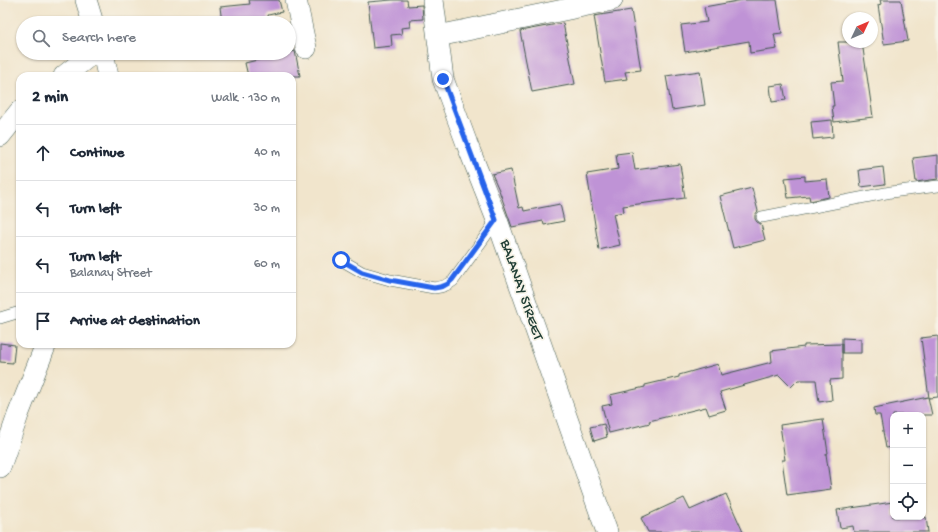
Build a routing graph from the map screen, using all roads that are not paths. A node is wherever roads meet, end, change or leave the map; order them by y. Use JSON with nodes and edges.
{"nodes":[{"id":1,"x":86,"y":0,"type":"edge"},
{"id":2,"x":296,"y":0,"type":"edge"},
{"id":3,"x":432,"y":0,"type":"edge"},
{"id":4,"x":612,"y":0,"type":"edge"},
{"id":5,"x":91,"y":16,"type":"edge"},
{"id":6,"x":438,"y":36,"type":"junction"},
{"id":7,"x":306,"y":48,"type":"dead end"},
{"id":8,"x":84,"y":60,"type":"edge"},
{"id":9,"x":105,"y":60,"type":"edge"},
{"id":10,"x":69,"y":72,"type":"edge"},
{"id":11,"x":107,"y":72,"type":"edge"},
{"id":12,"x":16,"y":116,"type":"edge"},
{"id":13,"x":0,"y":136,"type":"edge"},
{"id":14,"x":938,"y":186,"type":"edge"},
{"id":15,"x":762,"y":217,"type":"dead end"},
{"id":16,"x":496,"y":220,"type":"junction"},
{"id":17,"x":341,"y":260,"type":"dead end"},
{"id":18,"x":16,"y":313,"type":"edge"},
{"id":19,"x":0,"y":318,"type":"edge"},
{"id":20,"x":44,"y":348,"type":"edge"},
{"id":21,"x":0,"y":467,"type":"edge"},
{"id":22,"x":607,"y":532,"type":"edge"}],
"edges":[{"from":1,"to":5,"type":"street"},
{"from":2,"to":7,"type":"street"},
{"from":3,"to":6,"type":"street","name":"BALANAY STREET"},
{"from":4,"to":6,"type":"street"},
{"from":6,"to":16,"type":"street","name":"BALANAY STREET"},
{"from":8,"to":10,"type":"street"},
{"from":9,"to":11,"type":"street"},
{"from":12,"to":13,"type":"street"},
{"from":14,"to":15,"type":"lane"},
{"from":16,"to":17,"type":"lane"},
{"from":16,"to":22,"type":"street","name":"BALANAY STREET"},
{"from":18,"to":19,"type":"lane"},
{"from":20,"to":21,"type":"street"}]}
